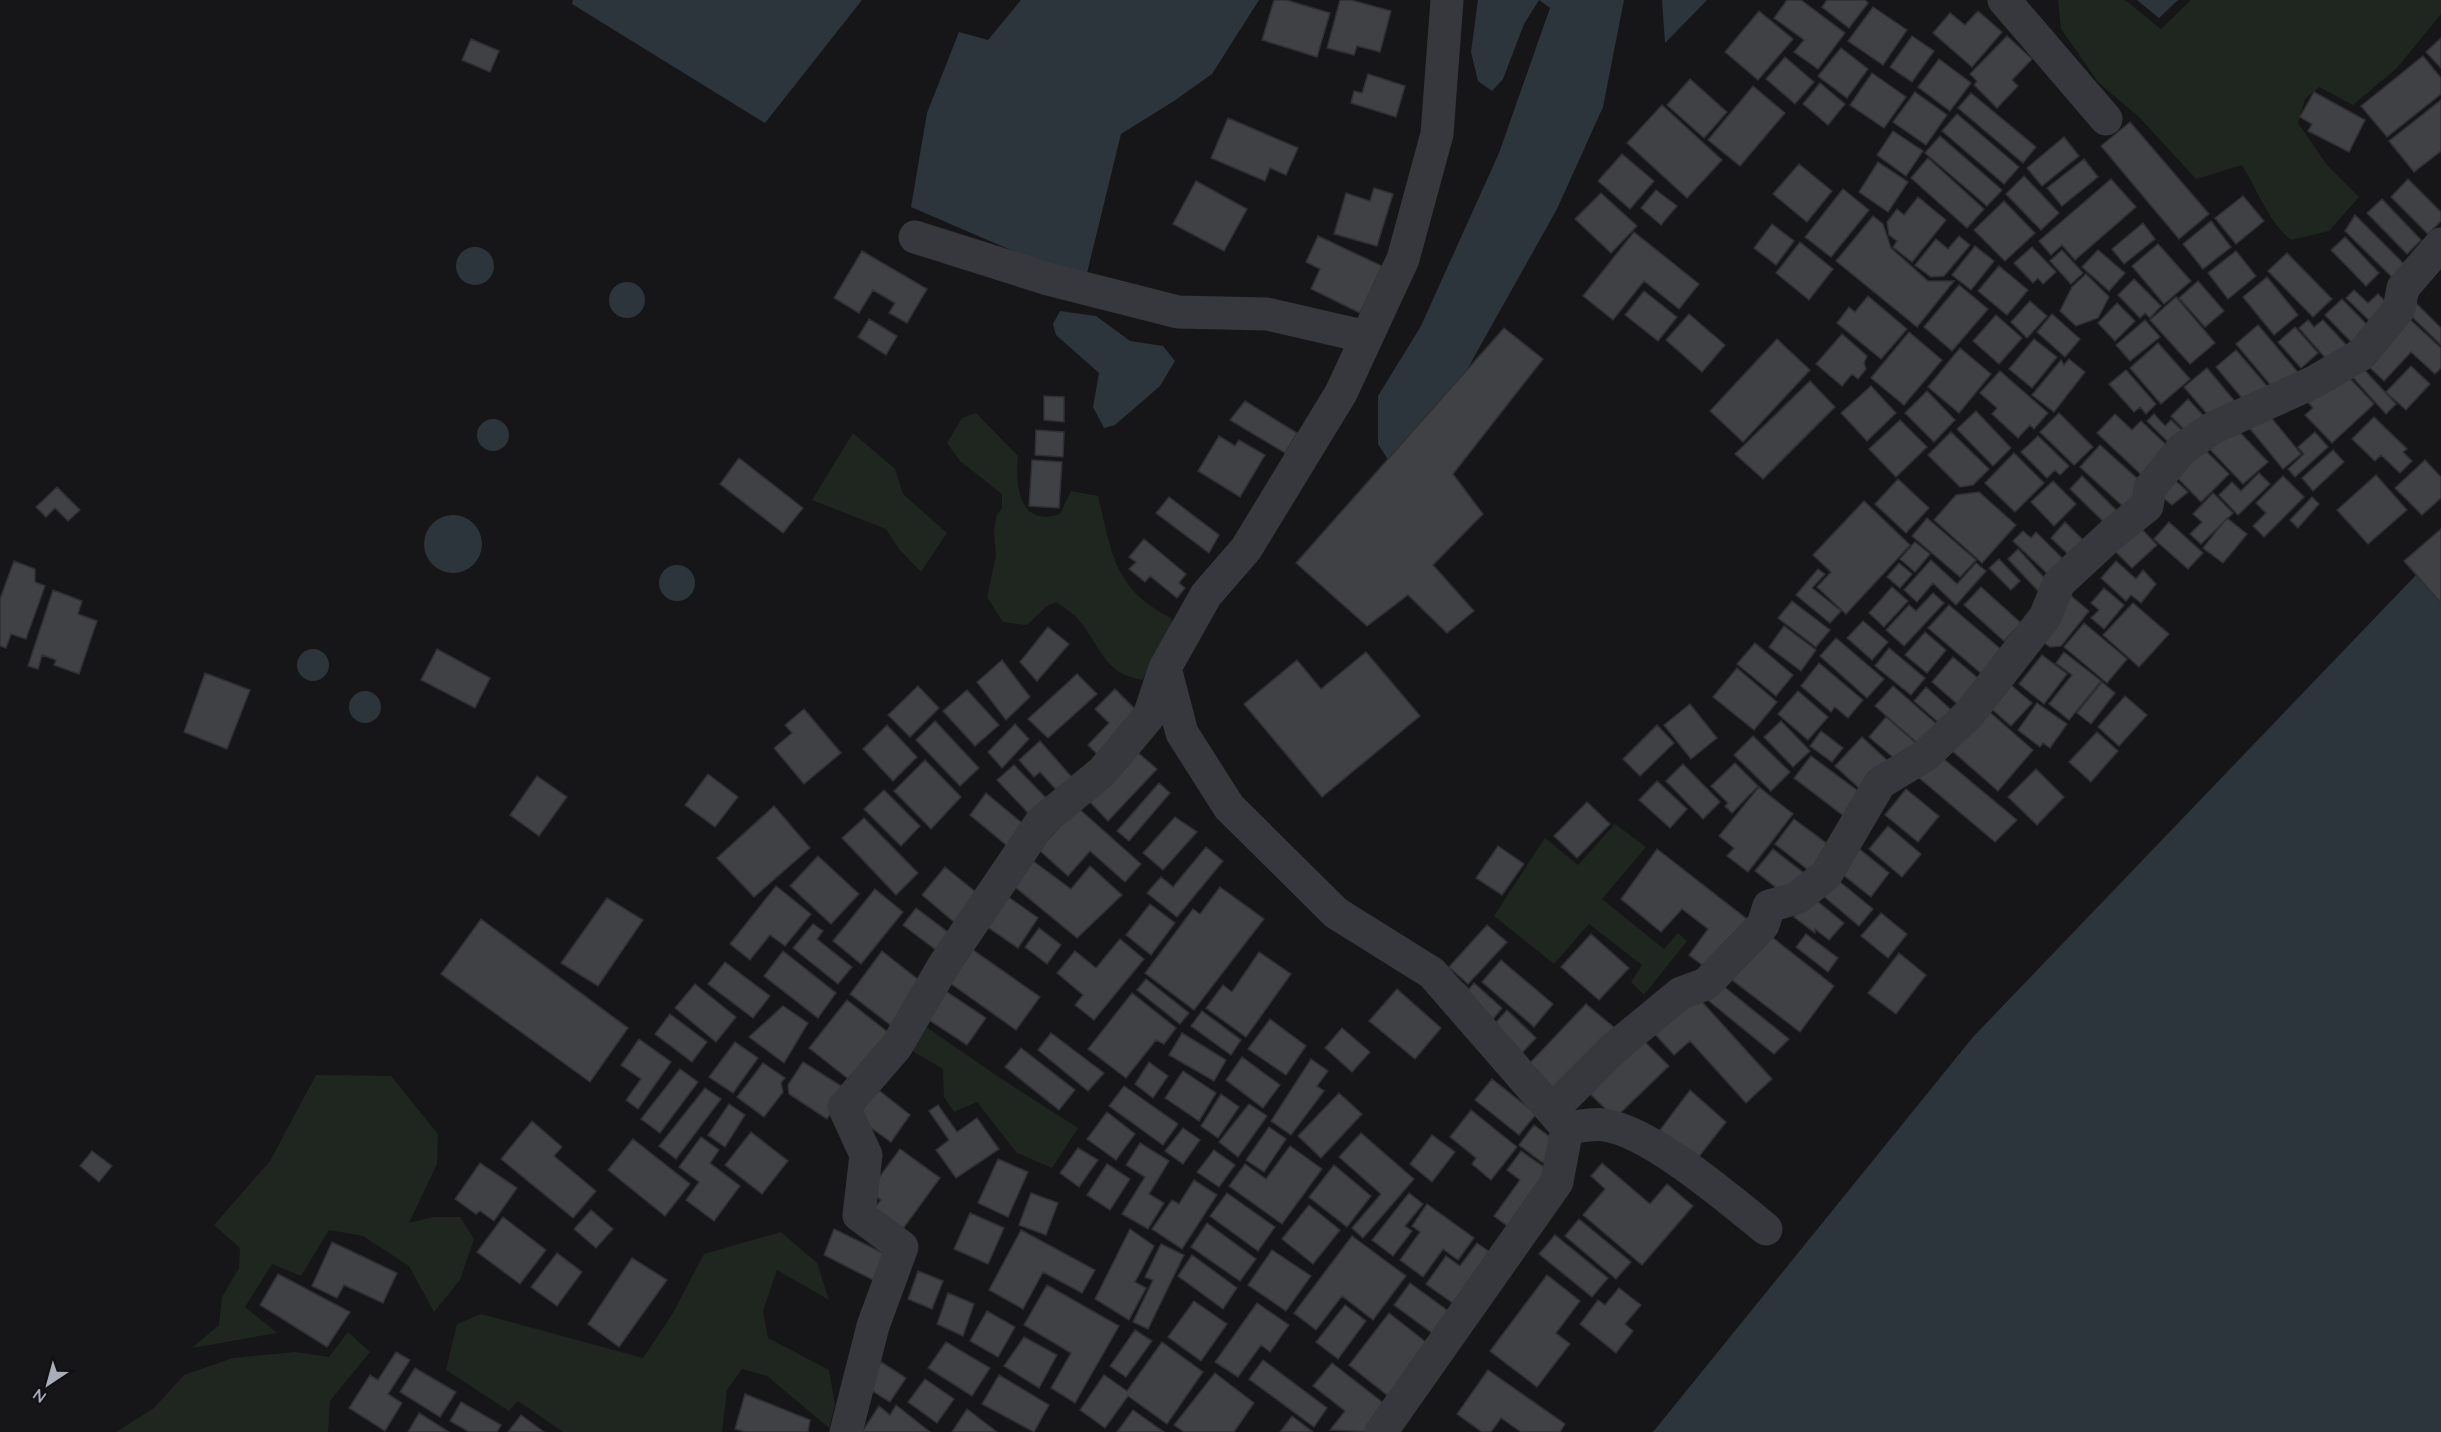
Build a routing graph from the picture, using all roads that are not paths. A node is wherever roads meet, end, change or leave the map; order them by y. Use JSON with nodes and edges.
{"nodes":[{"id":1,"x":1447,"y":0,"type":"edge"},
{"id":2,"x":2004,"y":0,"type":"edge"},
{"id":3,"x":2106,"y":119,"type":"dead end"},
{"id":4,"x":915,"y":237,"type":"dead end"},
{"id":5,"x":2441,"y":244,"type":"edge"},
{"id":6,"x":1367,"y":337,"type":"junction"},
{"id":7,"x":1165,"y":668,"type":"junction"},
{"id":8,"x":1559,"y":1119,"type":"junction"},
{"id":9,"x":1766,"y":1229,"type":"dead end"},
{"id":10,"x":846,"y":1432,"type":"edge"},
{"id":11,"x":1381,"y":1432,"type":"edge"}],
"edges":[{"from":1,"to":6,"type":"street"},
{"from":2,"to":3,"type":"street"},
{"from":4,"to":6,"type":"street"},
{"from":5,"to":8,"type":"street"},
{"from":6,"to":7,"type":"street"},
{"from":7,"to":8,"type":"street"},
{"from":7,"to":10,"type":"street"},
{"from":8,"to":9,"type":"street"},
{"from":8,"to":11,"type":"street"}]}
